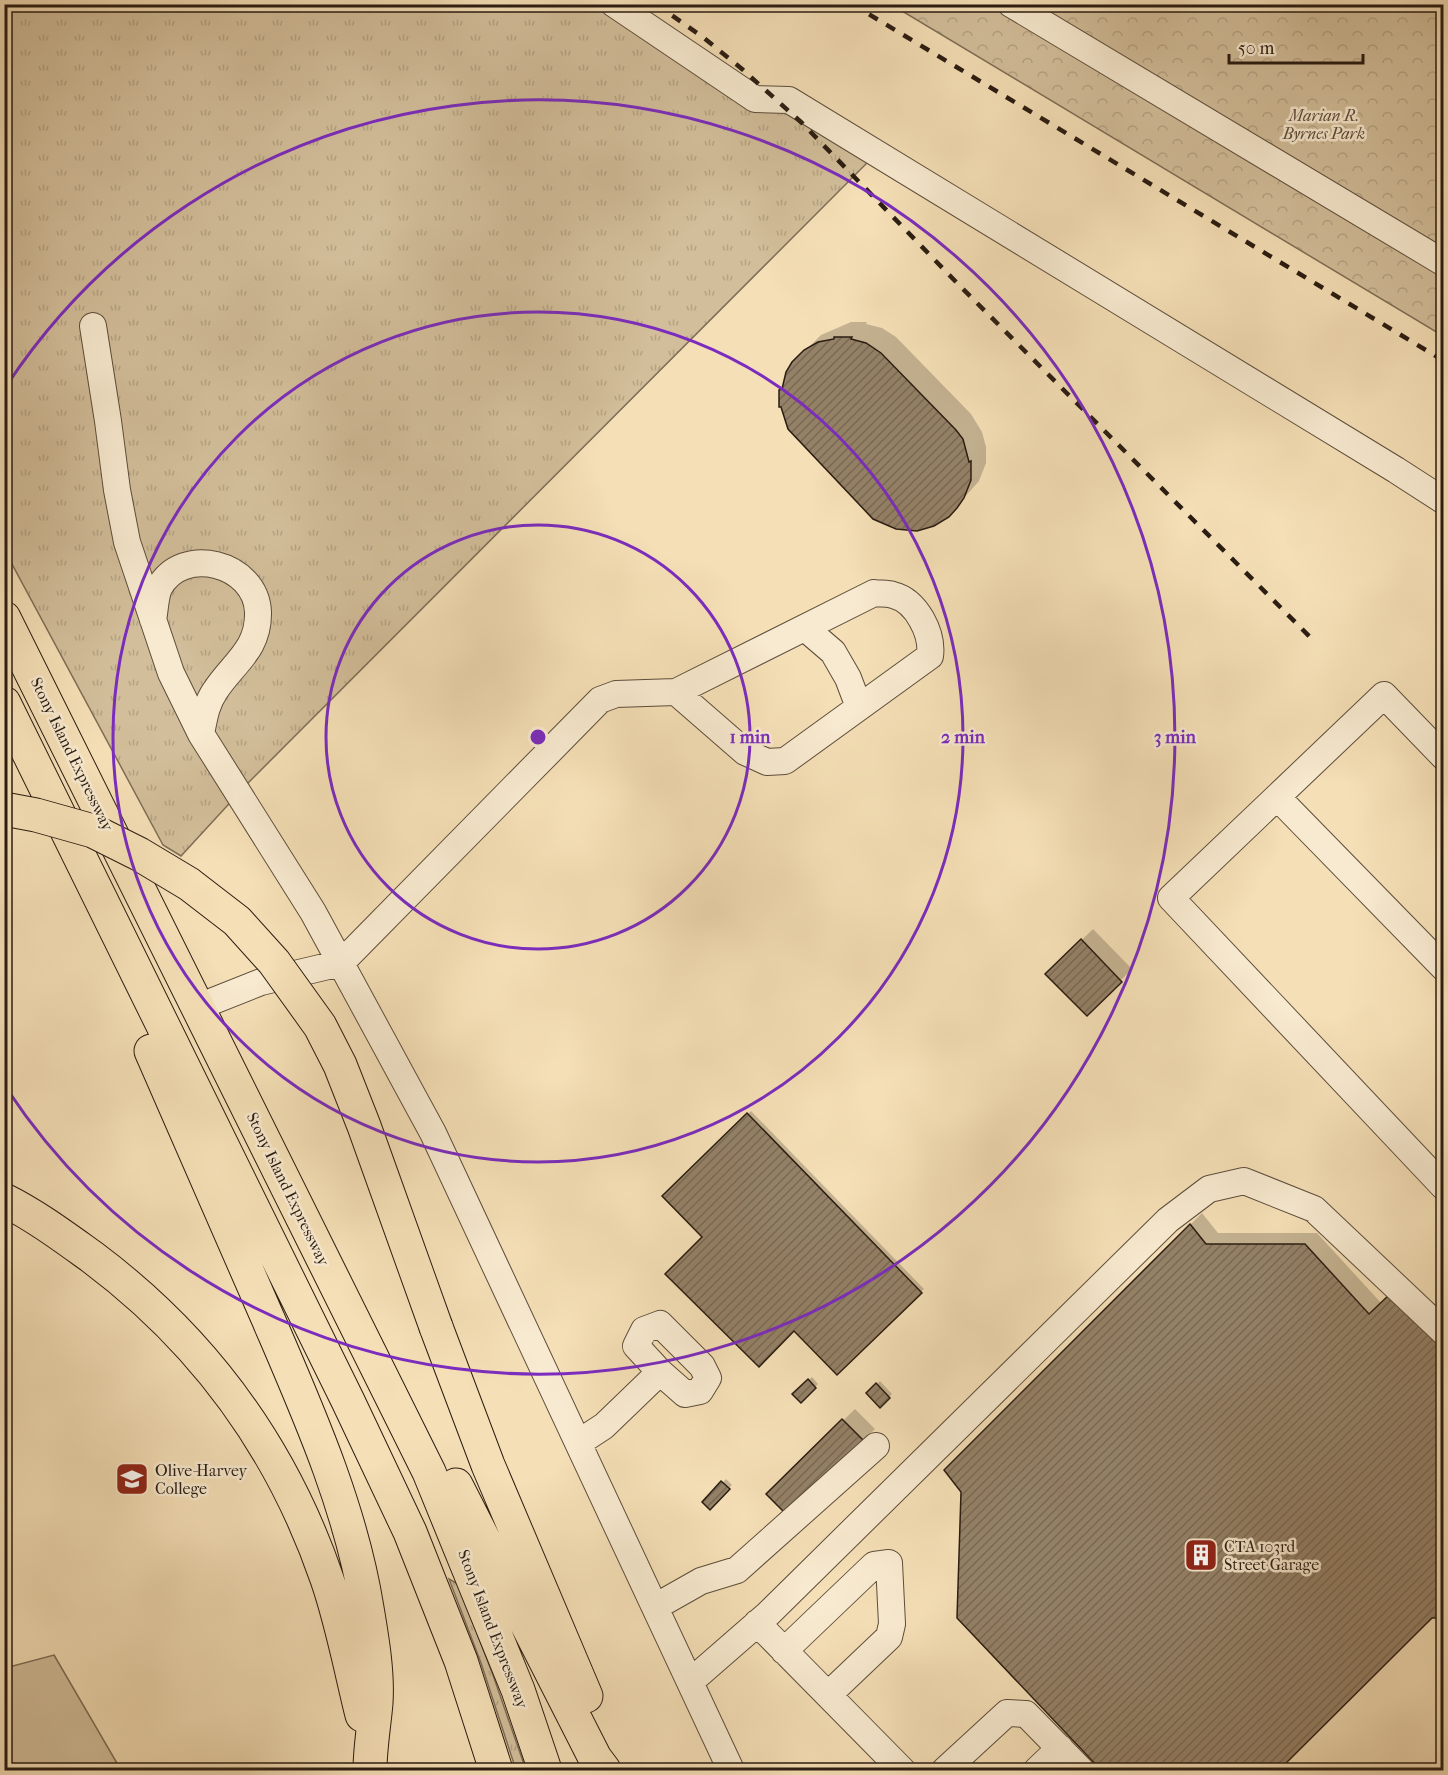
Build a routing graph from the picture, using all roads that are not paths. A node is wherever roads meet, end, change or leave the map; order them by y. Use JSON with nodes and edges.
{"nodes":[{"id":1,"x":614,"y":4,"type":"edge"},
{"id":2,"x":1011,"y":4,"type":"edge"},
{"id":3,"x":1443,"y":263,"type":"edge"},
{"id":4,"x":93,"y":326,"type":"dead end"},
{"id":5,"x":1443,"y":501,"type":"edge"},
{"id":6,"x":4,"y":618,"type":"edge"},
{"id":7,"x":153,"y":620,"type":"junction"},
{"id":8,"x":805,"y":628,"type":"junction"},
{"id":9,"x":676,"y":692,"type":"junction"},
{"id":10,"x":4,"y":703,"type":"edge"},
{"id":11,"x":859,"y":707,"type":"junction"},
{"id":12,"x":201,"y":735,"type":"junction"},
{"id":13,"x":1443,"y":756,"type":"edge"},
{"id":14,"x":1277,"y":797,"type":"junction"},
{"id":15,"x":4,"y":809,"type":"edge"},
{"id":16,"x":117,"y":935,"type":"junction"},
{"id":17,"x":341,"y":963,"type":"junction"},
{"id":18,"x":1443,"y":968,"type":"edge"},
{"id":19,"x":198,"y":1007,"type":"junction"},
{"id":20,"x":1443,"y":1187,"type":"edge"},
{"id":21,"x":4,"y":1200,"type":"edge"},
{"id":22,"x":307,"y":1227,"type":"junction"},
{"id":23,"x":1443,"y":1332,"type":"edge"},
{"id":24,"x":660,"y":1372,"type":"dead end"},
{"id":25,"x":578,"y":1443,"type":"junction"},
{"id":26,"x":876,"y":1446,"type":"dead end"},
{"id":27,"x":655,"y":1607,"type":"junction"},
{"id":28,"x":757,"y":1623,"type":"junction"},
{"id":29,"x":784,"y":1651,"type":"junction"},
{"id":30,"x":690,"y":1682,"type":"junction"},
{"id":31,"x":828,"y":1695,"type":"junction"},
{"id":32,"x":1060,"y":1748,"type":"junction"},
{"id":33,"x":370,"y":1758,"type":"edge"},
{"id":34,"x":496,"y":1770,"type":"edge"},
{"id":35,"x":545,"y":1770,"type":"edge"},
{"id":36,"x":604,"y":1770,"type":"edge"},
{"id":37,"x":615,"y":1770,"type":"edge"},
{"id":38,"x":731,"y":1770,"type":"edge"},
{"id":39,"x":902,"y":1770,"type":"edge"},
{"id":40,"x":945,"y":1770,"type":"edge"},
{"id":41,"x":1037,"y":1770,"type":"edge"},
{"id":42,"x":1081,"y":1770,"type":"edge"}],
"edges":[{"from":1,"to":5,"type":"lane"},
{"from":2,"to":3,"type":"lane"},
{"from":4,"to":7,"type":"lane"},
{"from":6,"to":19,"type":"highway","name":"Stony Island Expressway"},
{"from":7,"to":12,"type":"lane"},
{"from":7,"to":12,"type":"lane"},
{"from":8,"to":9,"type":"lane"},
{"from":8,"to":11,"type":"lane"},
{"from":8,"to":11,"type":"lane"},
{"from":9,"to":11,"type":"lane"},
{"from":9,"to":17,"type":"lane"},
{"from":10,"to":16,"type":"highway"},
{"from":12,"to":17,"type":"lane"},
{"from":13,"to":14,"type":"lane"},
{"from":14,"to":18,"type":"lane"},
{"from":14,"to":20,"type":"lane"},
{"from":15,"to":37,"type":"highway","bridge":true},
{"from":16,"to":33,"type":"highway"},
{"from":16,"to":34,"type":"highway"},
{"from":17,"to":19,"type":"lane"},
{"from":17,"to":25,"type":"lane"},
{"from":19,"to":22,"type":"highway","name":"Stony Island Expressway"},
{"from":21,"to":33,"type":"highway"},
{"from":22,"to":35,"type":"highway","name":"Stony Island Expressway"},
{"from":22,"to":36,"type":"highway"},
{"from":23,"to":28,"type":"lane"},
{"from":24,"to":25,"type":"lane"},
{"from":25,"to":27,"type":"lane"},
{"from":26,"to":27,"type":"lane"},
{"from":27,"to":30,"type":"lane"},
{"from":28,"to":29,"type":"lane"},
{"from":28,"to":30,"type":"lane"},
{"from":29,"to":31,"type":"lane"},
{"from":29,"to":31,"type":"lane"},
{"from":30,"to":38,"type":"lane"},
{"from":31,"to":39,"type":"lane"},
{"from":32,"to":40,"type":"lane"},
{"from":32,"to":41,"type":"lane"},
{"from":32,"to":42,"type":"lane"}]}
